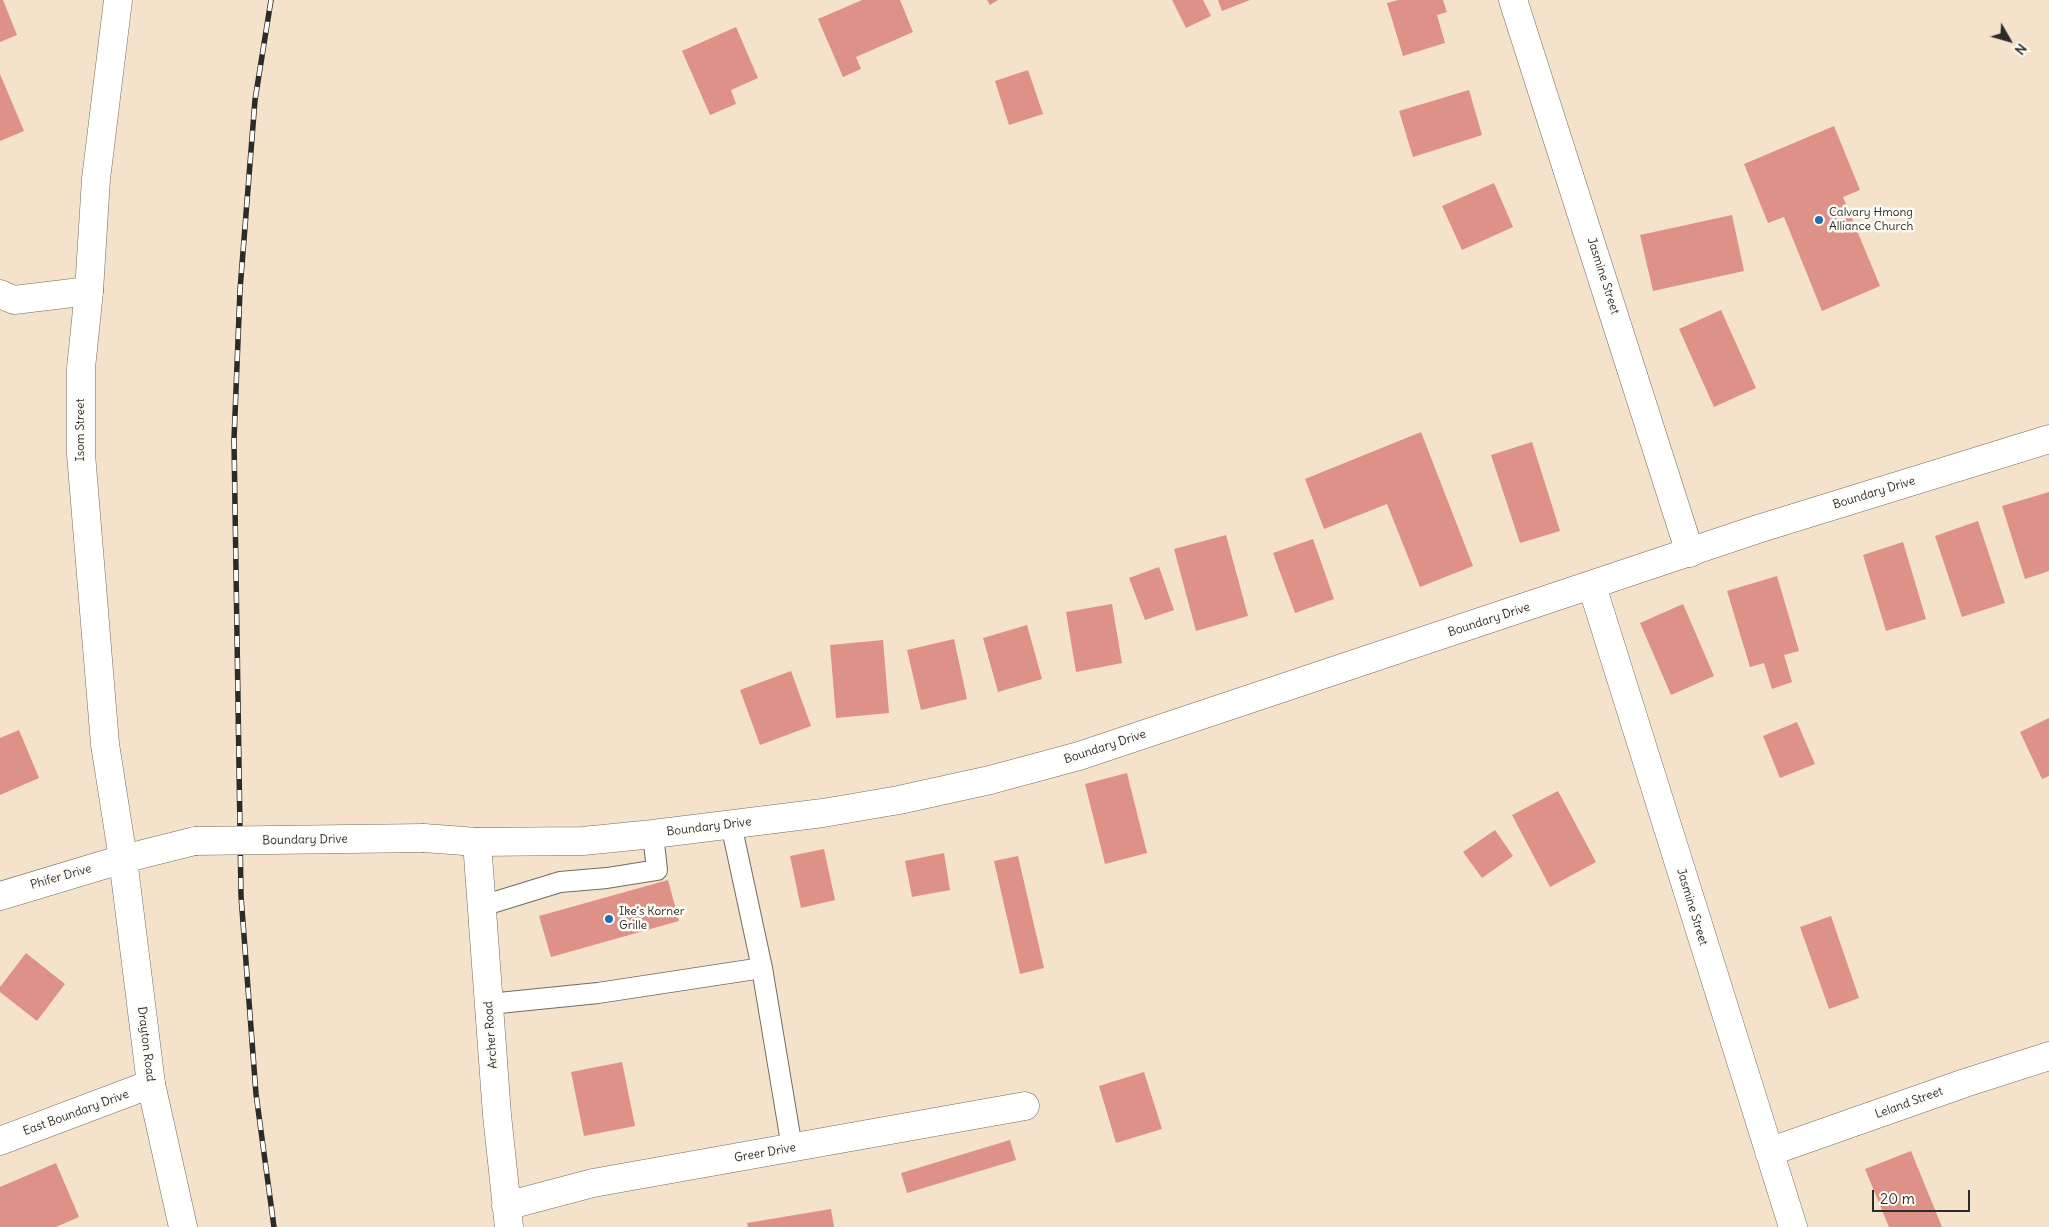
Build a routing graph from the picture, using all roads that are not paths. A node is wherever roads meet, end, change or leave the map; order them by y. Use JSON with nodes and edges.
{"nodes":[{"id":1,"x":118,"y":0,"type":"edge"},
{"id":2,"x":1513,"y":0,"type":"edge"},
{"id":3,"x":89,"y":291,"type":"junction"},
{"id":4,"x":0,"y":294,"type":"edge"},
{"id":5,"x":2049,"y":439,"type":"edge"},
{"id":6,"x":1690,"y":553,"type":"junction"},
{"id":7,"x":1592,"y":586,"type":"junction"},
{"id":8,"x":731,"y":824,"type":"junction"},
{"id":9,"x":653,"y":834,"type":"junction"},
{"id":10,"x":477,"y":842,"type":"junction"},
{"id":11,"x":123,"y":858,"type":"junction"},
{"id":12,"x":0,"y":896,"type":"edge"},
{"id":13,"x":482,"y":906,"type":"junction"},
{"id":14,"x":762,"y":968,"type":"junction"},
{"id":15,"x":489,"y":1004,"type":"junction"},
{"id":16,"x":2049,"y":1056,"type":"edge"},
{"id":17,"x":151,"y":1084,"type":"junction"},
{"id":18,"x":1025,"y":1106,"type":"dead end"},
{"id":19,"x":0,"y":1140,"type":"edge"},
{"id":20,"x":792,"y":1148,"type":"junction"},
{"id":21,"x":1769,"y":1152,"type":"junction"},
{"id":22,"x":507,"y":1216,"type":"edge"},
{"id":23,"x":183,"y":1227,"type":"edge"},
{"id":24,"x":1793,"y":1227,"type":"edge"}],
"edges":[{"from":1,"to":3,"type":"street","name":"Isom Street"},
{"from":2,"to":6,"type":"street","name":"Jasmine Street"},
{"from":3,"to":4,"type":"street"},
{"from":3,"to":11,"type":"street","name":"Isom Street"},
{"from":5,"to":6,"type":"street","name":"Boundary Drive"},
{"from":6,"to":7,"type":"street","name":"Boundary Drive"},
{"from":7,"to":8,"type":"street","name":"Boundary Drive"},
{"from":7,"to":21,"type":"street","name":"Jasmine Street"},
{"from":8,"to":9,"type":"street","name":"Boundary Drive"},
{"from":8,"to":14,"type":"lane"},
{"from":9,"to":10,"type":"street","name":"Boundary Drive"},
{"from":9,"to":13,"type":"lane"},
{"from":10,"to":11,"type":"street","name":"Boundary Drive","bridge":true},
{"from":10,"to":13,"type":"street","name":"Archer Road"},
{"from":11,"to":12,"type":"street","name":"Phifer Drive"},
{"from":11,"to":17,"type":"street","name":"Drayton Road"},
{"from":13,"to":15,"type":"street","name":"Archer Road"},
{"from":14,"to":15,"type":"lane"},
{"from":14,"to":20,"type":"lane"},
{"from":15,"to":22,"type":"street","name":"Archer Road"},
{"from":16,"to":21,"type":"street","name":"Leland Street"},
{"from":17,"to":19,"type":"street","name":"East Boundary Drive"},
{"from":17,"to":23,"type":"street","name":"Drayton Road"},
{"from":18,"to":20,"type":"street","name":"Greer Drive"},
{"from":20,"to":22,"type":"street","name":"Greer Drive"},
{"from":21,"to":24,"type":"street","name":"Jasmine Street"}]}
